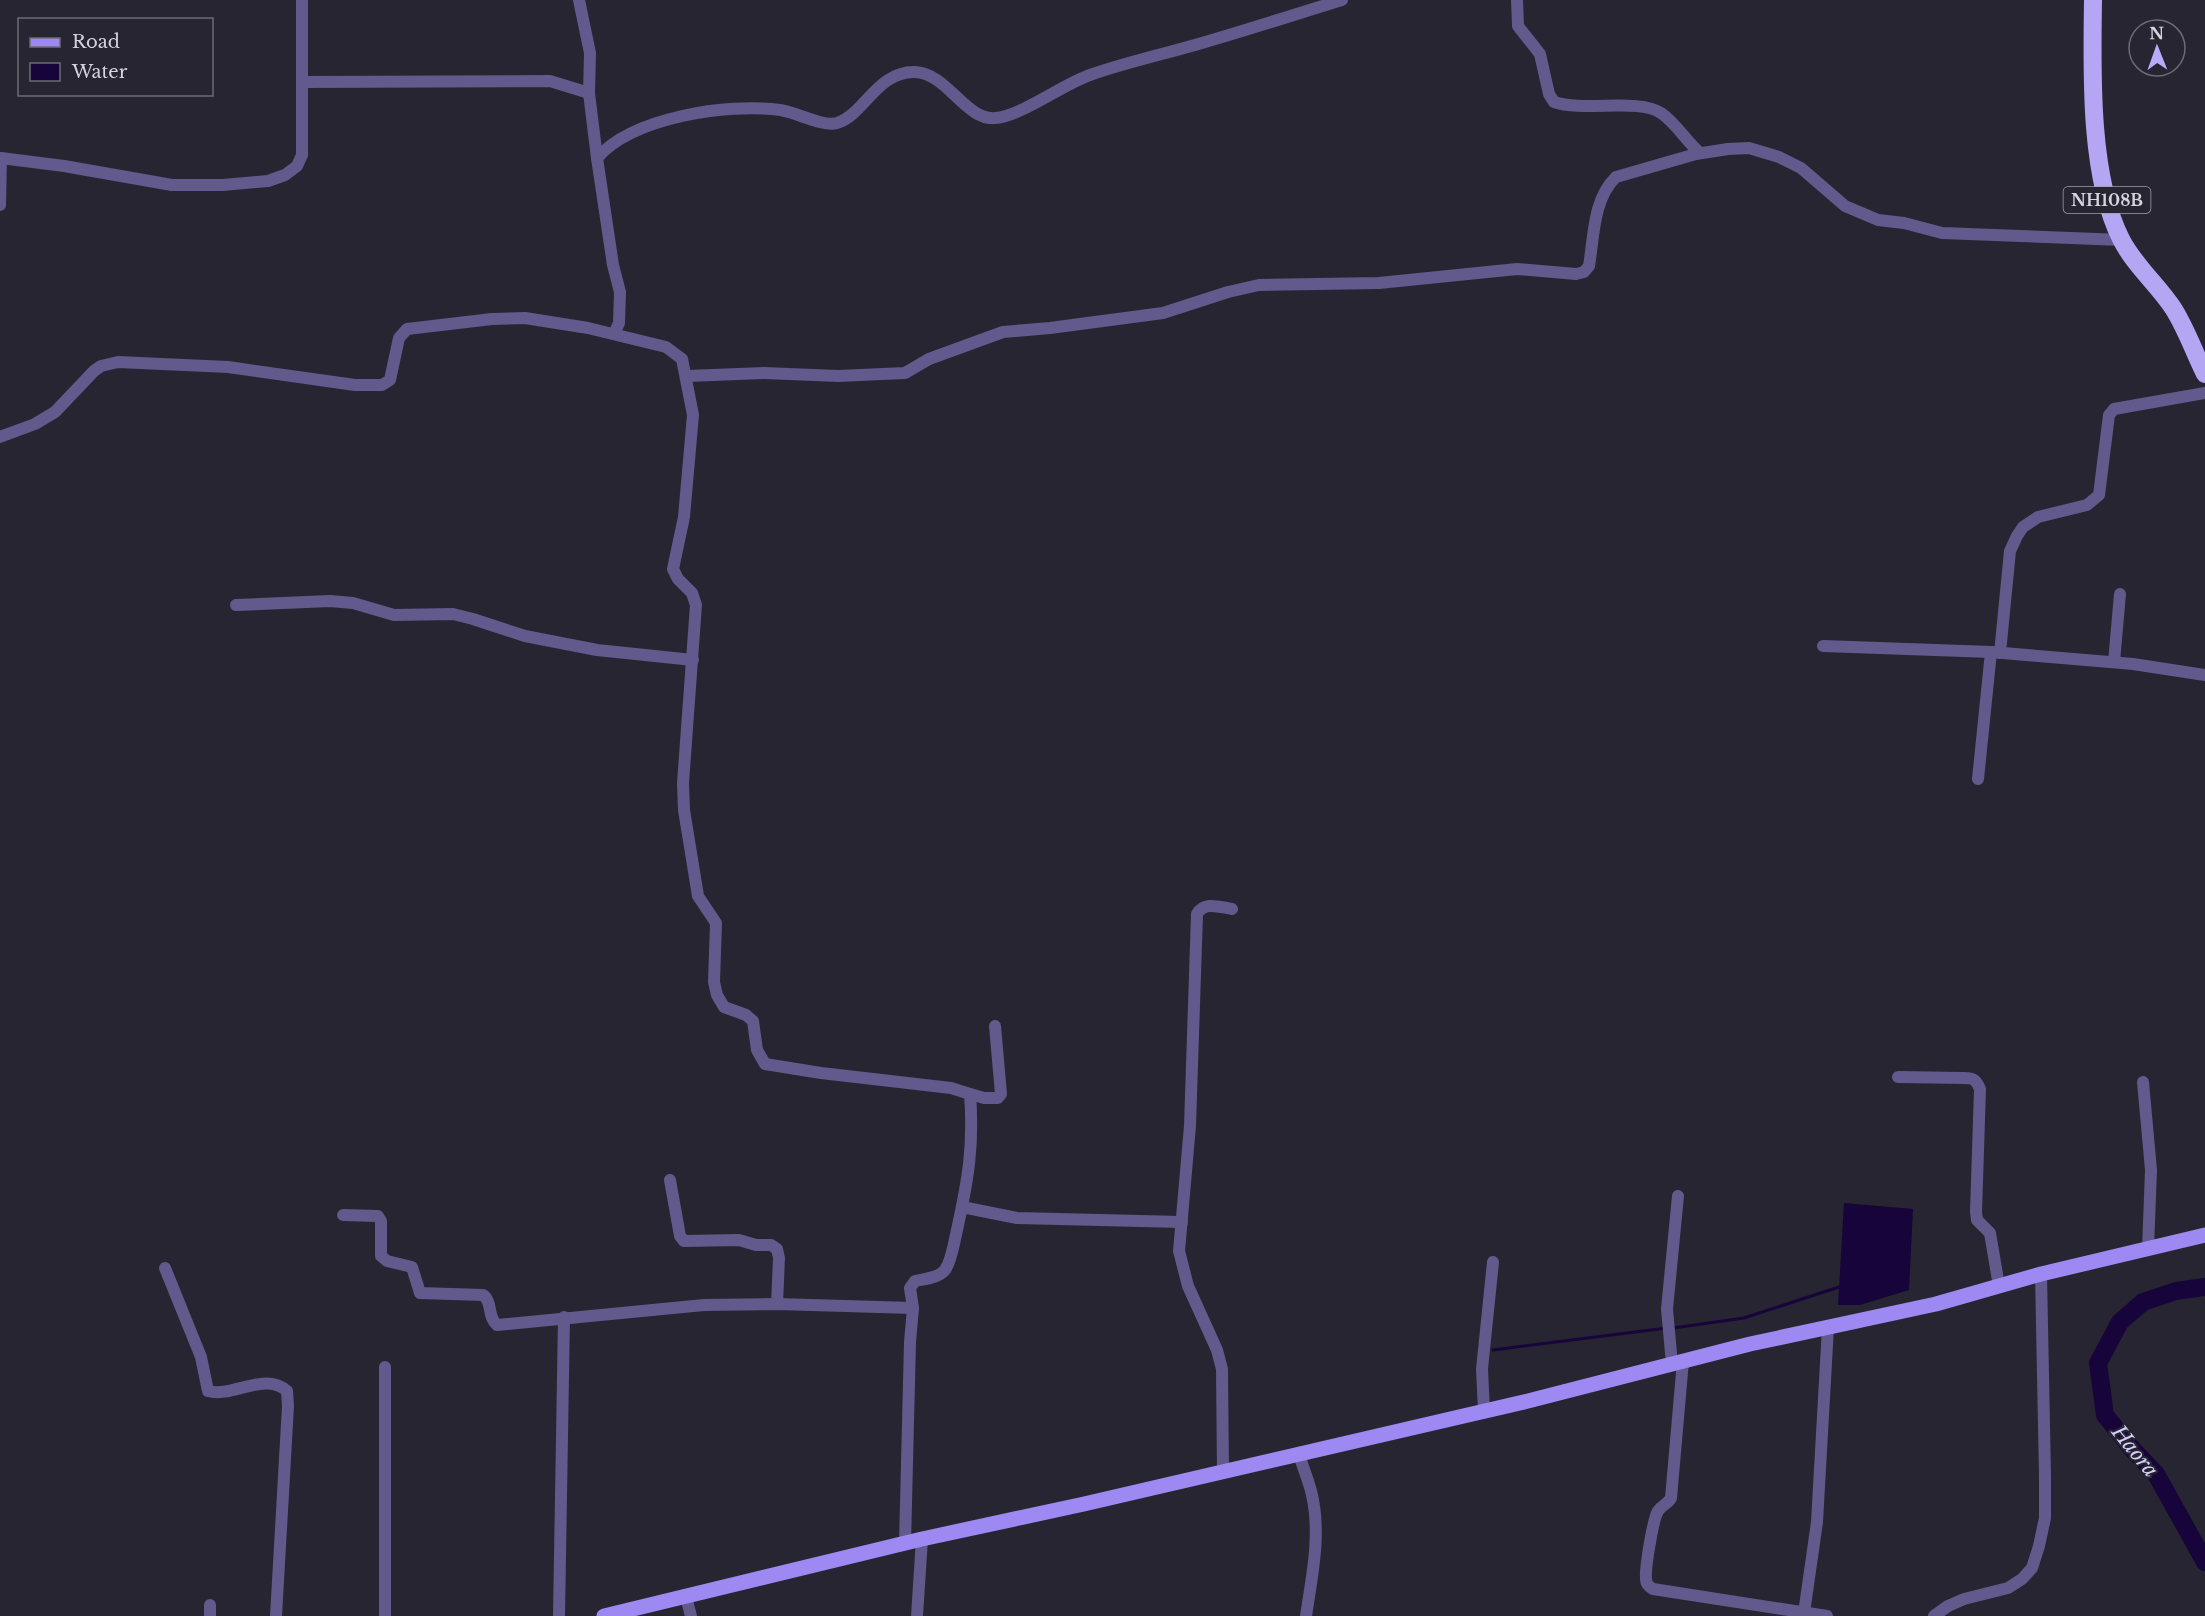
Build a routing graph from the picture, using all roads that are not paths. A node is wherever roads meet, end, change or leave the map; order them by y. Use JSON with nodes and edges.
{"nodes":[{"id":1,"x":303,"y":0,"type":"edge"},
{"id":2,"x":579,"y":0,"type":"edge"},
{"id":3,"x":1342,"y":0,"type":"edge"},
{"id":4,"x":1517,"y":0,"type":"edge"},
{"id":5,"x":2093,"y":0,"type":"edge"},
{"id":6,"x":303,"y":82,"type":"junction"},
{"id":7,"x":589,"y":93,"type":"junction"},
{"id":8,"x":1700,"y":153,"type":"junction"},
{"id":9,"x":597,"y":158,"type":"junction"},
{"id":10,"x":0,"y":205,"type":"edge"},
{"id":11,"x":2122,"y":240,"type":"junction"},
{"id":12,"x":614,"y":334,"type":"junction"},
{"id":13,"x":2205,"y":374,"type":"edge"},
{"id":14,"x":687,"y":376,"type":"junction"},
{"id":15,"x":2205,"y":393,"type":"edge"},
{"id":16,"x":0,"y":437,"type":"edge"},
{"id":17,"x":2120,"y":594,"type":"dead end"},
{"id":18,"x":236,"y":605,"type":"dead end"},
{"id":19,"x":1823,"y":646,"type":"dead end"},
{"id":20,"x":1996,"y":652,"type":"junction"},
{"id":21,"x":693,"y":660,"type":"junction"},
{"id":22,"x":2114,"y":662,"type":"junction"},
{"id":23,"x":2205,"y":675,"type":"edge"},
{"id":24,"x":1978,"y":779,"type":"dead end"},
{"id":25,"x":1232,"y":909,"type":"dead end"},
{"id":26,"x":995,"y":1026,"type":"dead end"},
{"id":27,"x":1898,"y":1077,"type":"dead end"},
{"id":28,"x":2143,"y":1082,"type":"dead end"},
{"id":29,"x":970,"y":1094,"type":"junction"},
{"id":30,"x":670,"y":1180,"type":"dead end"},
{"id":31,"x":1677,"y":1196,"type":"dead end"},
{"id":32,"x":962,"y":1207,"type":"junction"},
{"id":33,"x":343,"y":1215,"type":"dead end"},
{"id":34,"x":1182,"y":1222,"type":"junction"},
{"id":35,"x":2205,"y":1236,"type":"edge"},
{"id":36,"x":2148,"y":1248,"type":"junction"},
{"id":37,"x":1493,"y":1262,"type":"dead end"},
{"id":38,"x":165,"y":1268,"type":"dead end"},
{"id":39,"x":2040,"y":1274,"type":"junction"},
{"id":40,"x":1999,"y":1286,"type":"junction"},
{"id":41,"x":777,"y":1304,"type":"junction"},
{"id":42,"x":913,"y":1308,"type":"junction"},
{"id":43,"x":564,"y":1317,"type":"junction"},
{"id":44,"x":1828,"y":1327,"type":"junction"},
{"id":45,"x":1678,"y":1362,"type":"junction"},
{"id":46,"x":385,"y":1367,"type":"dead end"},
{"id":47,"x":1484,"y":1411,"type":"junction"},
{"id":48,"x":1299,"y":1454,"type":"junction"},
{"id":49,"x":1223,"y":1472,"type":"junction"},
{"id":50,"x":922,"y":1539,"type":"junction"},
{"id":51,"x":905,"y":1544,"type":"junction"},
{"id":52,"x":686,"y":1597,"type":"junction"},
{"id":53,"x":1804,"y":1613,"type":"junction"},
{"id":54,"x":276,"y":1616,"type":"edge"},
{"id":55,"x":385,"y":1616,"type":"edge"},
{"id":56,"x":559,"y":1616,"type":"edge"},
{"id":57,"x":604,"y":1616,"type":"edge"},
{"id":58,"x":691,"y":1616,"type":"edge"},
{"id":59,"x":917,"y":1616,"type":"edge"},
{"id":60,"x":1305,"y":1616,"type":"edge"},
{"id":61,"x":1827,"y":1616,"type":"edge"},
{"id":62,"x":1934,"y":1616,"type":"edge"}],
"edges":[{"from":1,"to":6,"type":"street"},
{"from":2,"to":7,"type":"street"},
{"from":3,"to":9,"type":"street"},
{"from":4,"to":8,"type":"street"},
{"from":5,"to":11,"type":"highway","number":"NH108B"},
{"from":6,"to":7,"type":"street"},
{"from":6,"to":10,"type":"street"},
{"from":7,"to":9,"type":"street"},
{"from":8,"to":11,"type":"street"},
{"from":8,"to":14,"type":"street"},
{"from":9,"to":12,"type":"street"},
{"from":11,"to":13,"type":"highway","number":"NH108B"},
{"from":12,"to":14,"type":"street"},
{"from":12,"to":16,"type":"street"},
{"from":14,"to":21,"type":"street"},
{"from":15,"to":20,"type":"street"},
{"from":17,"to":22,"type":"street"},
{"from":18,"to":21,"type":"street"},
{"from":19,"to":20,"type":"street"},
{"from":20,"to":22,"type":"street"},
{"from":20,"to":24,"type":"street"},
{"from":21,"to":29,"type":"street"},
{"from":22,"to":23,"type":"street"},
{"from":25,"to":34,"type":"street"},
{"from":26,"to":29,"type":"street"},
{"from":27,"to":40,"type":"street"},
{"from":28,"to":36,"type":"street"},
{"from":29,"to":32,"type":"street"},
{"from":30,"to":41,"type":"street"},
{"from":31,"to":45,"type":"street"},
{"from":32,"to":34,"type":"street"},
{"from":32,"to":42,"type":"street"},
{"from":33,"to":43,"type":"street"},
{"from":34,"to":49,"type":"street"},
{"from":35,"to":36,"type":"main road"},
{"from":36,"to":39,"type":"main road"},
{"from":37,"to":47,"type":"street"},
{"from":38,"to":54,"type":"street"},
{"from":39,"to":40,"type":"main road"},
{"from":39,"to":62,"type":"street"},
{"from":40,"to":44,"type":"main road"},
{"from":41,"to":42,"type":"street"},
{"from":41,"to":43,"type":"street"},
{"from":42,"to":51,"type":"street"},
{"from":43,"to":56,"type":"street"},
{"from":44,"to":45,"type":"main road"},
{"from":44,"to":53,"type":"street"},
{"from":45,"to":47,"type":"main road"},
{"from":45,"to":53,"type":"street"},
{"from":46,"to":55,"type":"street"},
{"from":47,"to":48,"type":"main road"},
{"from":48,"to":49,"type":"main road"},
{"from":48,"to":60,"type":"street"},
{"from":49,"to":50,"type":"main road"},
{"from":50,"to":51,"type":"main road"},
{"from":50,"to":59,"type":"street"},
{"from":51,"to":52,"type":"main road"},
{"from":52,"to":57,"type":"main road"},
{"from":52,"to":58,"type":"street"},
{"from":53,"to":61,"type":"street"}]}
